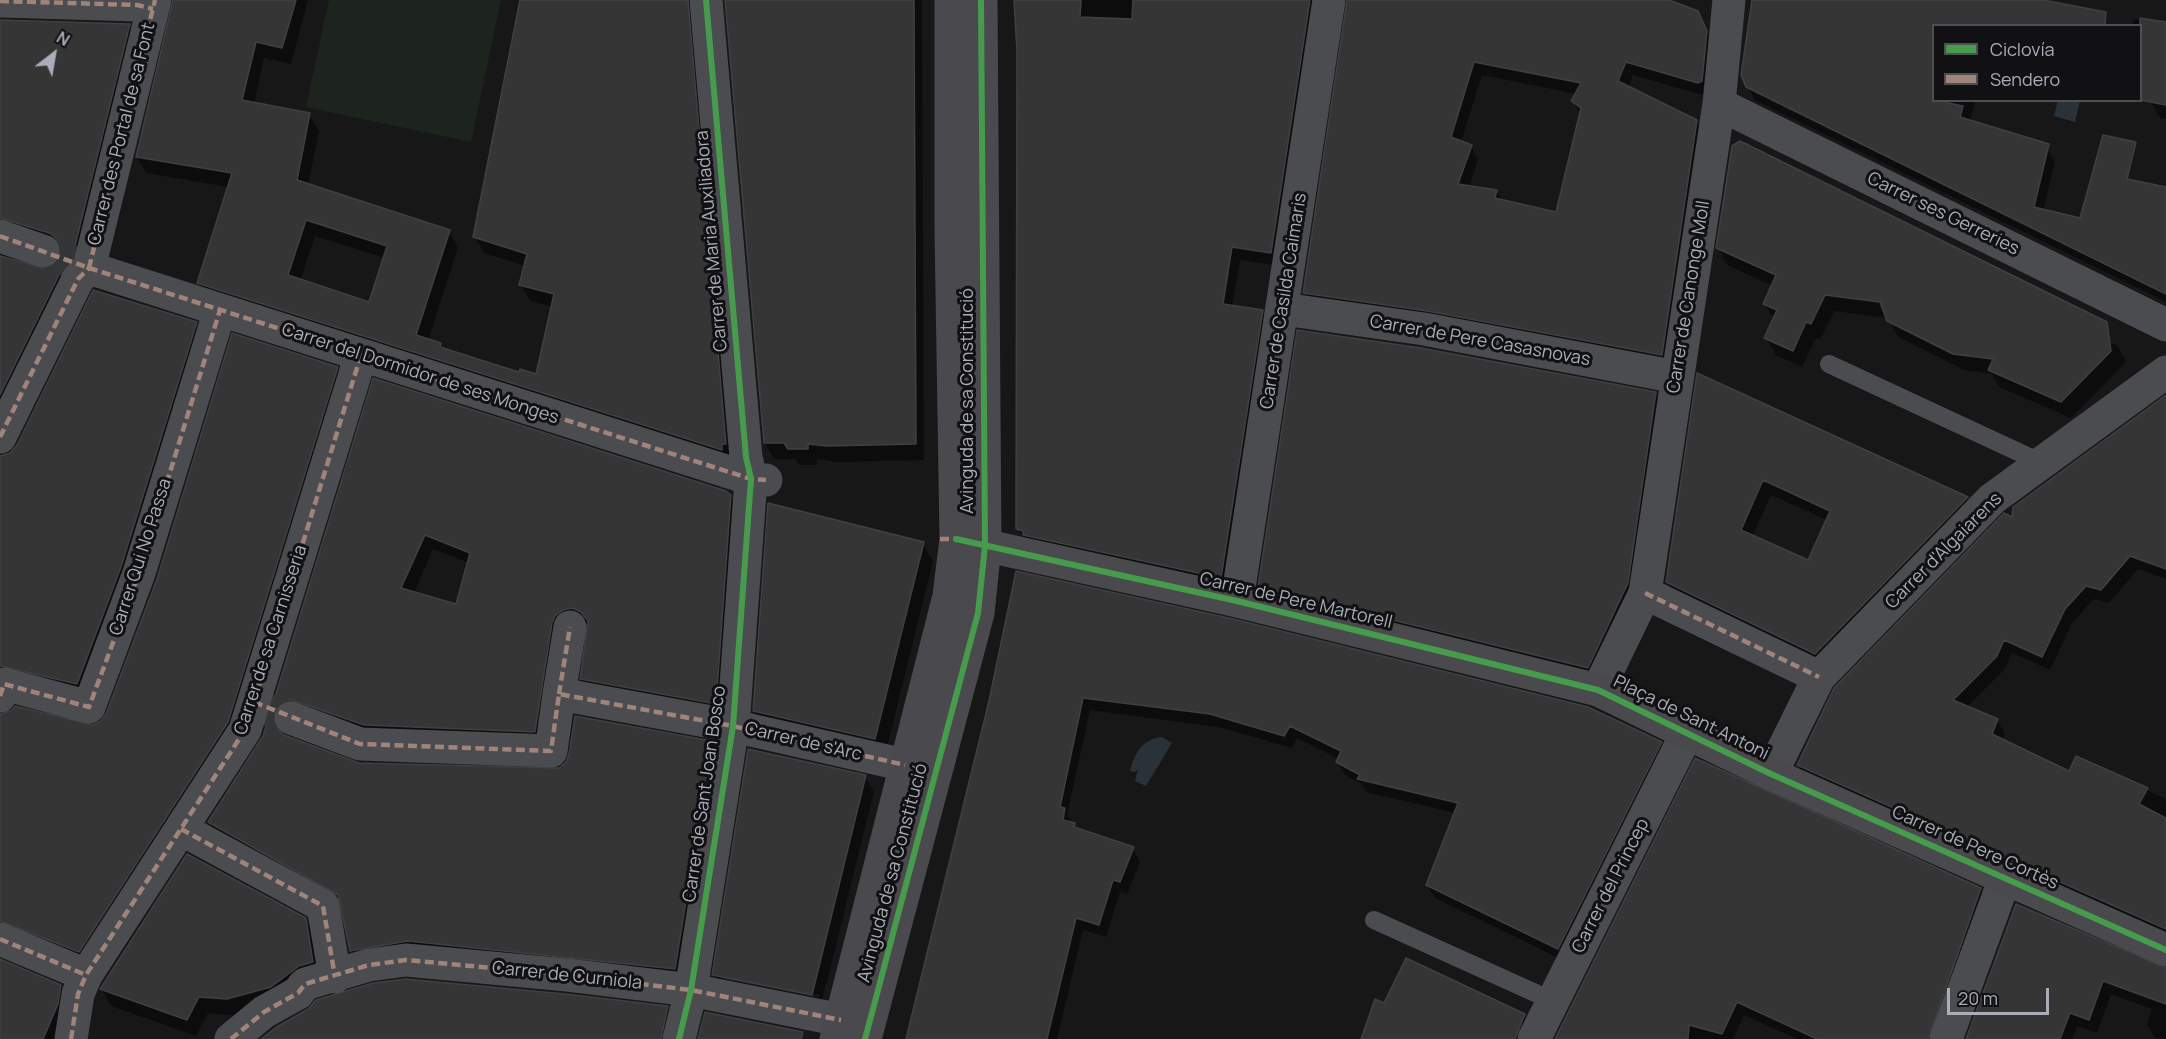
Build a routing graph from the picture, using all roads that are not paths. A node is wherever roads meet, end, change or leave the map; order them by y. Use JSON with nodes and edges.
{"nodes":[{"id":1,"x":706,"y":0,"type":"edge"},
{"id":2,"x":951,"y":0,"type":"edge"},
{"id":3,"x":981,"y":0,"type":"edge"},
{"id":4,"x":1329,"y":0,"type":"edge"},
{"id":5,"x":1729,"y":0,"type":"edge"},
{"id":6,"x":0,"y":2,"type":"edge"},
{"id":7,"x":154,"y":4,"type":"edge"},
{"id":8,"x":1719,"y":104,"type":"junction"},
{"id":9,"x":0,"y":236,"type":"edge"},
{"id":10,"x":43,"y":251,"type":"tunnel mouth"},
{"id":11,"x":89,"y":268,"type":"junction"},
{"id":12,"x":220,"y":309,"type":"junction"},
{"id":13,"x":1283,"y":309,"type":"junction"},
{"id":14,"x":2166,"y":325,"type":"edge"},
{"id":15,"x":361,"y":355,"type":"junction"},
{"id":16,"x":1829,"y":364,"type":"dead end"},
{"id":17,"x":2166,"y":372,"type":"edge"},
{"id":18,"x":1677,"y":377,"type":"junction"},
{"id":19,"x":0,"y":438,"type":"edge"},
{"id":20,"x":2042,"y":463,"type":"junction"},
{"id":21,"x":758,"y":480,"type":"junction"},
{"id":22,"x":960,"y":541,"type":"junction"},
{"id":23,"x":1645,"y":593,"type":"junction"},
{"id":24,"x":1237,"y":601,"type":"junction"},
{"id":25,"x":570,"y":627,"type":"dead end"},
{"id":26,"x":1818,"y":677,"type":"junction"},
{"id":27,"x":1599,"y":690,"type":"junction"},
{"id":28,"x":559,"y":694,"type":"junction"},
{"id":29,"x":0,"y":696,"type":"edge"},
{"id":30,"x":270,"y":709,"type":"junction"},
{"id":31,"x":733,"y":726,"type":"junction"},
{"id":32,"x":1687,"y":733,"type":"junction"},
{"id":33,"x":919,"y":769,"type":"junction"},
{"id":34,"x":1771,"y":774,"type":"junction"},
{"id":35,"x":181,"y":829,"type":"junction"},
{"id":36,"x":2005,"y":878,"type":"junction"},
{"id":37,"x":1374,"y":920,"type":"dead end"},
{"id":38,"x":0,"y":939,"type":"edge"},
{"id":39,"x":2166,"y":950,"type":"edge"},
{"id":40,"x":335,"y":977,"type":"junction"},
{"id":41,"x":82,"y":985,"type":"junction"},
{"id":42,"x":691,"y":990,"type":"junction"},
{"id":43,"x":1553,"y":1001,"type":"junction"},
{"id":44,"x":853,"y":1031,"type":"edge"},
{"id":45,"x":71,"y":1039,"type":"edge"},
{"id":46,"x":231,"y":1039,"type":"edge"},
{"id":47,"x":679,"y":1039,"type":"edge"},
{"id":48,"x":1534,"y":1039,"type":"edge"},
{"id":49,"x":1946,"y":1039,"type":"edge"}],
"edges":[{"from":1,"to":21,"type":"street","name":"Carrer de Maria Auxiliadora"},
{"from":2,"to":22,"type":"street","name":"Avinguda de sa Constitució"},
{"from":3,"to":22,"type":"street","name":"Avinguda de sa Constitució"},
{"from":4,"to":13,"type":"street","name":"Carrer de Casilda Caimaris"},
{"from":5,"to":8,"type":"street","name":"Carrer de Canonge Moll"},
{"from":6,"to":7,"type":"street"},
{"from":7,"to":11,"type":"street","name":"Carrer des Portal de sa Font"},
{"from":8,"to":14,"type":"street","name":"Carrer ses Gerreries"},
{"from":8,"to":18,"type":"street","name":"Carrer de Canonge Moll"},
{"from":9,"to":10,"type":"street"},
{"from":11,"to":12,"type":"street","name":"Carrer del Dormidor de ses Monges"},
{"from":11,"to":19,"type":"street"},
{"from":12,"to":15,"type":"street","name":"Carrer del Dormidor de ses Monges"},
{"from":12,"to":29,"type":"street","name":"Carrer Qui No Passa"},
{"from":13,"to":18,"type":"street","name":"Carrer de Pere Casasnovas"},
{"from":13,"to":24,"type":"street","name":"Carrer de Casilda Caimaris"},
{"from":15,"to":21,"type":"street","name":"Carrer del Dormidor de ses Monges"},
{"from":15,"to":30,"type":"street","name":"Carrer de sa Carnisseria"},
{"from":16,"to":20,"type":"lane"},
{"from":17,"to":20,"type":"street","name":"Carrer d'Algaiarens"},
{"from":18,"to":23,"type":"street","name":"Carrer de Canonge Moll"},
{"from":20,"to":26,"type":"street","name":"Carrer d'Algaiarens"},
{"from":21,"to":31,"type":"street","name":"Carrer de Sant Joan Bosco"},
{"from":22,"to":24,"type":"street","name":"Carrer de Pere Martorell"},
{"from":22,"to":33,"type":"street","name":"Avinguda de sa Constitució"},
{"from":23,"to":26,"type":"street"},
{"from":23,"to":27,"type":"street","name":"Plaça de Sant Antoni"},
{"from":24,"to":27,"type":"street","name":"Carrer de Pere Martorell"},
{"from":25,"to":28,"type":"street"},
{"from":26,"to":34,"type":"street","name":"Plaça de Sant Antoni"},
{"from":27,"to":32,"type":"street","name":"Plaça de Sant Antoni"},
{"from":28,"to":30,"type":"street"},
{"from":28,"to":31,"type":"street","name":"Carrer de s'Arc"},
{"from":30,"to":35,"type":"street","name":"Carrer de sa Carnisseria"},
{"from":31,"to":33,"type":"street","name":"Carrer de s'Arc"},
{"from":31,"to":42,"type":"street","name":"Carrer de Sant Joan Bosco"},
{"from":32,"to":34,"type":"street","name":"Plaça de Sant Antoni"},
{"from":32,"to":43,"type":"street","name":"Carrer del Princep"},
{"from":33,"to":44,"type":"street","name":"Avinguda de sa Constitució"},
{"from":34,"to":36,"type":"street","name":"Carrer de Pere Cortès"},
{"from":35,"to":40,"type":"street"},
{"from":35,"to":41,"type":"street","name":"Carrer de sa Carnisseria"},
{"from":36,"to":39,"type":"street","name":"Carrer de Pere Cortès"},
{"from":36,"to":49,"type":"street"},
{"from":37,"to":43,"type":"lane"},
{"from":38,"to":41,"type":"street"},
{"from":40,"to":42,"type":"street","name":"Carrer de Curniola"},
{"from":40,"to":46,"type":"street","name":"Carrer de Curniola"},
{"from":41,"to":45,"type":"street"},
{"from":42,"to":44,"type":"street","name":"Carrer de Curniola"},
{"from":42,"to":47,"type":"street","name":"Carrer de Sant Joan Bosco"},
{"from":43,"to":48,"type":"street","name":"Carrer del Princep"}]}
